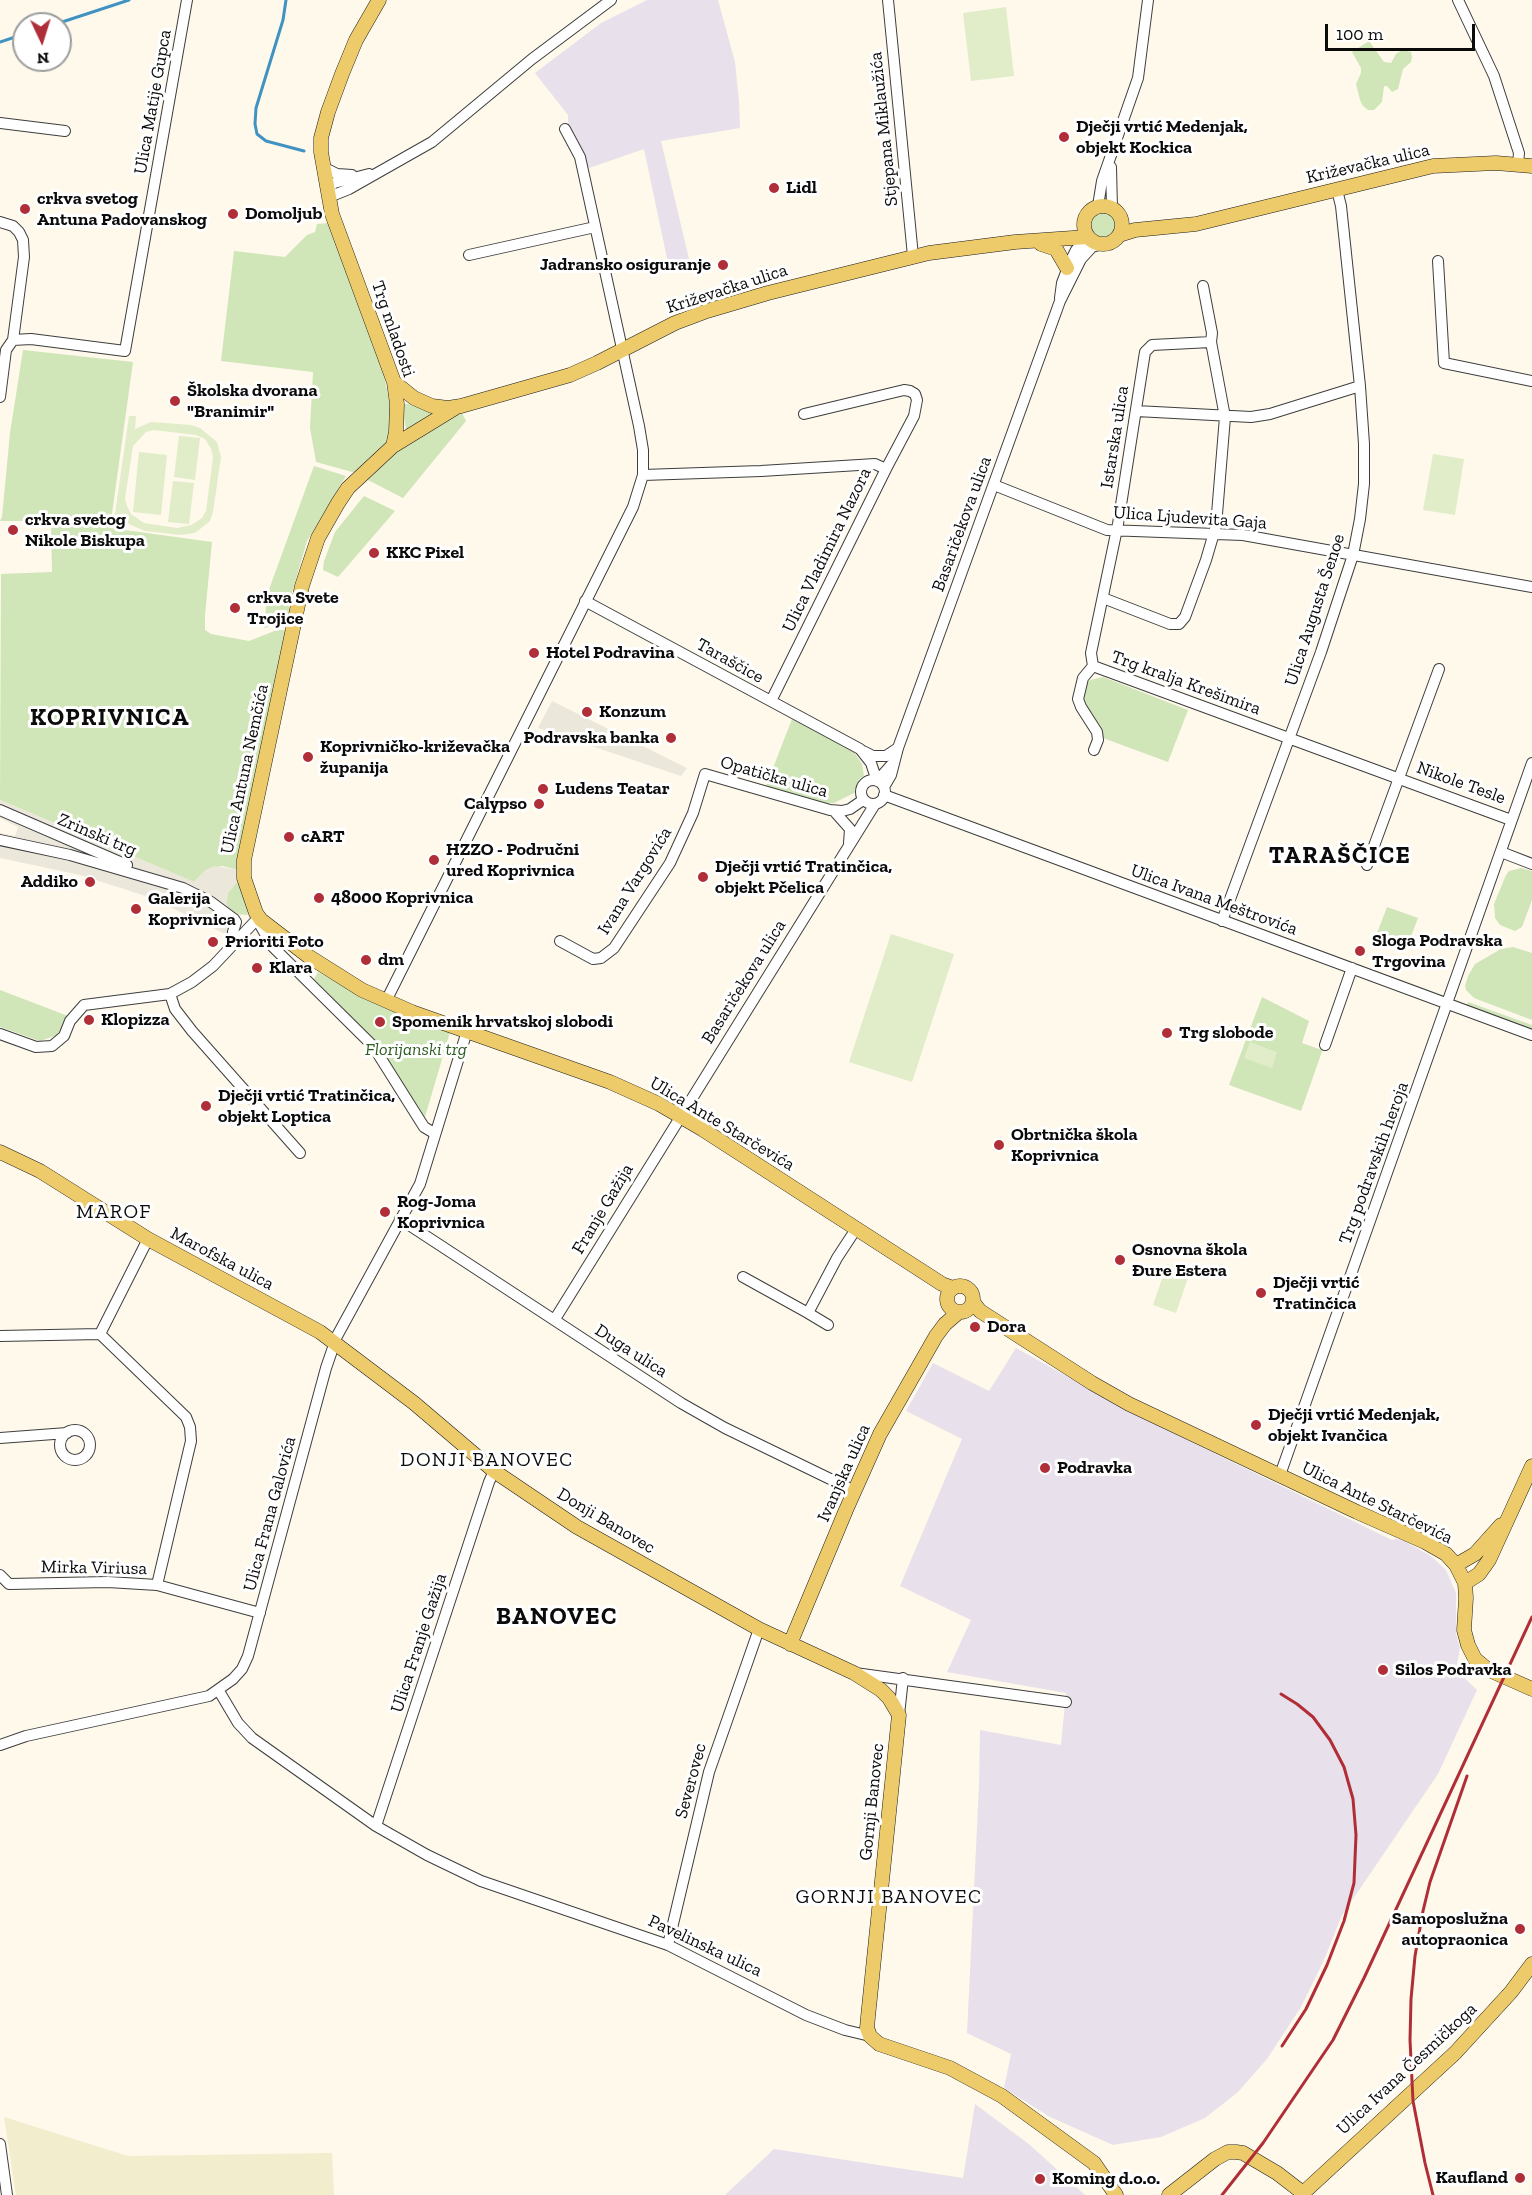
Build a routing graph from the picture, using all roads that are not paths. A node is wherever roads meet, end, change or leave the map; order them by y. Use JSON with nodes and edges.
{"nodes":[{"id":1,"x":187,"y":0,"type":"edge"},
{"id":2,"x":379,"y":0,"type":"edge"},
{"id":3,"x":611,"y":0,"type":"edge"},
{"id":4,"x":888,"y":0,"type":"edge"},
{"id":5,"x":1148,"y":0,"type":"edge"},
{"id":6,"x":1458,"y":0,"type":"edge"},
{"id":7,"x":0,"y":123,"type":"edge"},
{"id":8,"x":565,"y":129,"type":"dead end"},
{"id":9,"x":66,"y":131,"type":"dead end"},
{"id":10,"x":1525,"y":165,"type":"edge"},
{"id":11,"x":323,"y":167,"type":"junction"},
{"id":12,"x":378,"y":172,"type":"junction"},
{"id":13,"x":365,"y":175,"type":"junction"},
{"id":14,"x":1337,"y":190,"type":"junction"},
{"id":15,"x":328,"y":193,"type":"junction"},
{"id":16,"x":1110,"y":211,"type":"junction"},
{"id":17,"x":1215,"y":218,"type":"junction"},
{"id":18,"x":0,"y":222,"type":"edge"},
{"id":19,"x":1083,"y":222,"type":"junction"},
{"id":20,"x":595,"y":226,"type":"junction"},
{"id":21,"x":1119,"y":236,"type":"junction"},
{"id":22,"x":1093,"y":241,"type":"junction"},
{"id":23,"x":1015,"y":242,"type":"junction"},
{"id":24,"x":1033,"y":242,"type":"junction"},
{"id":25,"x":469,"y":255,"type":"dead end"},
{"id":26,"x":913,"y":256,"type":"junction"},
{"id":27,"x":1438,"y":261,"type":"dead end"},
{"id":28,"x":1067,"y":267,"type":"junction"},
{"id":29,"x":1203,"y":286,"type":"dead end"},
{"id":30,"x":1060,"y":301,"type":"junction"},
{"id":31,"x":12,"y":340,"type":"junction"},
{"id":32,"x":1211,"y":342,"type":"junction"},
{"id":33,"x":621,"y":351,"type":"junction"},
{"id":34,"x":1532,"y":381,"type":"edge"},
{"id":35,"x":394,"y":382,"type":"junction"},
{"id":36,"x":1360,"y":386,"type":"junction"},
{"id":37,"x":0,"y":398,"type":"edge"},
{"id":38,"x":461,"y":406,"type":"junction"},
{"id":39,"x":1136,"y":411,"type":"junction"},
{"id":40,"x":804,"y":414,"type":"dead end"},
{"id":41,"x":1225,"y":417,"type":"junction"},
{"id":42,"x":393,"y":446,"type":"junction"},
{"id":43,"x":886,"y":469,"type":"junction"},
{"id":44,"x":644,"y":475,"type":"junction"},
{"id":45,"x":994,"y":485,"type":"junction"},
{"id":46,"x":1117,"y":530,"type":"junction"},
{"id":47,"x":1214,"y":534,"type":"junction"},
{"id":48,"x":1353,"y":555,"type":"junction"},
{"id":49,"x":1532,"y":587,"type":"edge"},
{"id":50,"x":1103,"y":598,"type":"junction"},
{"id":51,"x":585,"y":602,"type":"junction"},
{"id":52,"x":1093,"y":666,"type":"junction"},
{"id":53,"x":1439,"y":669,"type":"dead end"},
{"id":54,"x":771,"y":701,"type":"junction"},
{"id":55,"x":1289,"y":738,"type":"junction"},
{"id":56,"x":860,"y":749,"type":"junction"},
{"id":57,"x":1094,"y":750,"type":"dead end"},
{"id":58,"x":897,"y":753,"type":"junction"},
{"id":59,"x":1532,"y":763,"type":"edge"},
{"id":60,"x":705,"y":774,"type":"joint"},
{"id":61,"x":1399,"y":778,"type":"junction"},
{"id":62,"x":878,"y":786,"type":"junction"},
{"id":63,"x":866,"y":799,"type":"junction"},
{"id":64,"x":0,"y":810,"type":"edge"},
{"id":65,"x":834,"y":811,"type":"junction"},
{"id":66,"x":1511,"y":820,"type":"junction"},
{"id":67,"x":0,"y":840,"type":"edge"},
{"id":68,"x":852,"y":840,"type":"junction"},
{"id":69,"x":1501,"y":852,"type":"junction"},
{"id":70,"x":1532,"y":864,"type":"edge"},
{"id":71,"x":1368,"y":865,"type":"dead end"},
{"id":72,"x":183,"y":888,"type":"junction"},
{"id":73,"x":259,"y":917,"type":"junction"},
{"id":74,"x":1222,"y":921,"type":"junction"},
{"id":75,"x":233,"y":932,"type":"dead end"},
{"id":76,"x":560,"y":941,"type":"dead end"},
{"id":77,"x":319,"y":964,"type":"junction"},
{"id":78,"x":1352,"y":968,"type":"junction"},
{"id":79,"x":311,"y":983,"type":"junction"},
{"id":80,"x":170,"y":994,"type":"junction"},
{"id":81,"x":386,"y":1001,"type":"junction"},
{"id":82,"x":1448,"y":1004,"type":"junction"},
{"id":83,"x":467,"y":1031,"type":"junction"},
{"id":84,"x":0,"y":1034,"type":"edge"},
{"id":85,"x":1532,"y":1035,"type":"edge"},
{"id":86,"x":1325,"y":1045,"type":"dead end"},
{"id":87,"x":681,"y":1116,"type":"junction"},
{"id":88,"x":434,"y":1133,"type":"junction"},
{"id":89,"x":0,"y":1152,"type":"edge"},
{"id":90,"x":300,"y":1153,"type":"dead end"},
{"id":91,"x":400,"y":1219,"type":"junction"},
{"id":92,"x":856,"y":1229,"type":"junction"},
{"id":93,"x":148,"y":1239,"type":"junction"},
{"id":94,"x":743,"y":1277,"type":"dead end"},
{"id":95,"x":947,"y":1289,"type":"junction"},
{"id":96,"x":967,"y":1309,"type":"junction"},
{"id":97,"x":808,"y":1313,"type":"junction"},
{"id":98,"x":555,"y":1320,"type":"junction"},
{"id":99,"x":828,"y":1325,"type":"dead end"},
{"id":100,"x":100,"y":1334,"type":"junction"},
{"id":101,"x":0,"y":1336,"type":"edge"},
{"id":102,"x":334,"y":1342,"type":"junction"},
{"id":103,"x":67,"y":1433,"type":"dead end"},
{"id":104,"x":0,"y":1438,"type":"edge"},
{"id":105,"x":1532,"y":1466,"type":"edge"},
{"id":106,"x":494,"y":1471,"type":"junction"},
{"id":107,"x":1280,"y":1476,"type":"junction"},
{"id":108,"x":855,"y":1491,"type":"junction"},
{"id":109,"x":1510,"y":1514,"type":"junction"},
{"id":110,"x":1456,"y":1565,"type":"junction"},
{"id":111,"x":0,"y":1575,"type":"edge"},
{"id":112,"x":1465,"y":1583,"type":"junction"},
{"id":113,"x":158,"y":1585,"type":"junction"},
{"id":114,"x":260,"y":1613,"type":"junction"},
{"id":115,"x":759,"y":1629,"type":"junction"},
{"id":116,"x":790,"y":1644,"type":"junction"},
{"id":117,"x":854,"y":1673,"type":"junction"},
{"id":118,"x":903,"y":1678,"type":"junction"},
{"id":119,"x":1532,"y":1689,"type":"edge"},
{"id":120,"x":219,"y":1691,"type":"junction"},
{"id":121,"x":1066,"y":1702,"type":"dead end"},
{"id":122,"x":899,"y":1715,"type":"junction"},
{"id":123,"x":0,"y":1745,"type":"edge"},
{"id":124,"x":376,"y":1826,"type":"junction"},
{"id":125,"x":668,"y":1945,"type":"junction"},
{"id":126,"x":1532,"y":1964,"type":"edge"},
{"id":127,"x":870,"y":2036,"type":"junction"},
{"id":128,"x":0,"y":2144,"type":"edge"},
{"id":129,"x":1302,"y":2194,"type":"edge"},
{"id":130,"x":7,"y":2195,"type":"edge"},
{"id":131,"x":1116,"y":2195,"type":"edge"},
{"id":132,"x":1169,"y":2195,"type":"edge"}],
"edges":[{"from":1,"to":31,"type":"street","name":"Ulica Matije Gupca"},
{"from":2,"to":11,"type":"main road","name":"Trg mladosti"},
{"from":3,"to":12,"type":"street"},
{"from":4,"to":26,"type":"street","name":"Stjepana Miklaužića"},
{"from":5,"to":16,"type":"street"},
{"from":6,"to":10,"type":"street"},
{"from":7,"to":9,"type":"street"},
{"from":8,"to":20,"type":"street"},
{"from":10,"to":14,"type":"main road","name":"Križevačka ulica"},
{"from":11,"to":13,"type":"street"},
{"from":11,"to":15,"type":"main road","name":"Trg mladosti"},
{"from":12,"to":13,"type":"street"},
{"from":12,"to":15,"type":"street"},
{"from":13,"to":15,"type":"street"},
{"from":14,"to":17,"type":"main road","name":"Križevačka ulica"},
{"from":14,"to":36,"type":"street","name":"Ulica Augusta Šenoe"},
{"from":15,"to":35,"type":"main road","name":"Trg mladosti"},
{"from":16,"to":17,"type":"main road","name":"Križevačka ulica"},
{"from":16,"to":19,"type":"main road"},
{"from":16,"to":21,"type":"main road"},
{"from":17,"to":21,"type":"main road","name":"Križevačka ulica"},
{"from":18,"to":31,"type":"street"},
{"from":19,"to":22,"type":"main road"},
{"from":19,"to":23,"type":"main road","name":"Križevačka ulica"},
{"from":20,"to":25,"type":"street"},
{"from":20,"to":33,"type":"street"},
{"from":21,"to":22,"type":"main road"},
{"from":22,"to":24,"type":"main road","name":"Križevačka ulica"},
{"from":22,"to":28,"type":"street","name":"Basaričekova ulica"},
{"from":22,"to":30,"type":"street","name":"Basaričekova ulica"},
{"from":23,"to":24,"type":"main road","name":"Križevačka ulica"},
{"from":23,"to":26,"type":"main road","name":"Križevačka ulica"},
{"from":24,"to":28,"type":"main road"},
{"from":26,"to":33,"type":"main road","name":"Križevačka ulica"},
{"from":27,"to":34,"type":"street"},
{"from":28,"to":30,"type":"street","name":"Basaričekova ulica"},
{"from":29,"to":32,"type":"street"},
{"from":30,"to":45,"type":"street","name":"Basaričekova ulica"},
{"from":31,"to":37,"type":"street"},
{"from":32,"to":39,"type":"street","name":"Istarska ulica"},
{"from":32,"to":41,"type":"street"},
{"from":33,"to":38,"type":"main road","name":"Križevačka ulica"},
{"from":33,"to":44,"type":"street"},
{"from":35,"to":38,"type":"main road","name":"Križevačka ulica"},
{"from":35,"to":42,"type":"main road","name":"Trg mladosti"},
{"from":36,"to":41,"type":"street"},
{"from":36,"to":48,"type":"street","name":"Ulica Augusta Šenoe"},
{"from":38,"to":42,"type":"main road","name":"Križevačka ulica"},
{"from":39,"to":41,"type":"street"},
{"from":39,"to":46,"type":"street","name":"Istarska ulica"},
{"from":40,"to":43,"type":"street"},
{"from":41,"to":47,"type":"street"},
{"from":42,"to":73,"type":"main road","name":"Ulica Antuna Nemčića"},
{"from":43,"to":44,"type":"street","name":"Ulica Vladimira Nazora"},
{"from":43,"to":54,"type":"street","name":"Ulica Vladimira Nazora"},
{"from":44,"to":51,"type":"street"},
{"from":45,"to":46,"type":"street","name":"Ulica Ljudevita Gaja"},
{"from":45,"to":58,"type":"street","name":"Basaričekova ulica"},
{"from":46,"to":47,"type":"street","name":"Ulica Ljudevita Gaja"},
{"from":46,"to":50,"type":"street","name":"Istarska ulica"},
{"from":47,"to":48,"type":"street","name":"Ulica Ljudevita Gaja"},
{"from":47,"to":50,"type":"street"},
{"from":48,"to":49,"type":"street","name":"Ulica Ljudevita Gaja"},
{"from":48,"to":55,"type":"street","name":"Ulica Augusta Šenoe"},
{"from":50,"to":52,"type":"street","name":"Istarska ulica"},
{"from":51,"to":54,"type":"street","name":"Taraščice"},
{"from":51,"to":81,"type":"street"},
{"from":52,"to":55,"type":"street","name":"Trg kralja Krešimira"},
{"from":52,"to":57,"type":"street","name":"Trg kralja Krešimira"},
{"from":53,"to":61,"type":"street","name":"Nikole Tesle"},
{"from":54,"to":56,"type":"street","name":"Taraščice"},
{"from":55,"to":61,"type":"street","name":"Nikole Tesle"},
{"from":55,"to":74,"type":"street","name":"Ulica Augusta Šenoe"},
{"from":56,"to":58,"type":"street"},
{"from":56,"to":62,"type":"street"},
{"from":58,"to":62,"type":"street","name":"Basaričekova ulica"},
{"from":59,"to":66,"type":"street","name":"Trg podravskih heroja"},
{"from":60,"to":65,"type":"street","name":"Opatička ulica"},
{"from":60,"to":76,"type":"street","name":"Ivana Vargovića"},
{"from":61,"to":66,"type":"street","name":"Nikole Tesle"},
{"from":61,"to":71,"type":"street","name":"Nikole Tesle"},
{"from":62,"to":63,"type":"street"},
{"from":62,"to":63,"type":"street"},
{"from":62,"to":74,"type":"street","name":"Ulica Ivana Meštrovića"},
{"from":63,"to":65,"type":"street","name":"Opatička ulica"},
{"from":63,"to":68,"type":"street","name":"Basaričekova ulica"},
{"from":64,"to":72,"type":"street","name":"Zrinski trg"},
{"from":65,"to":68,"type":"street"},
{"from":66,"to":69,"type":"street","name":"Trg podravskih heroja"},
{"from":67,"to":72,"type":"street","name":"Zrinski trg"},
{"from":68,"to":87,"type":"street","name":"Basaričekova ulica"},
{"from":69,"to":70,"type":"street"},
{"from":69,"to":82,"type":"street","name":"Trg podravskih heroja"},
{"from":72,"to":75,"type":"street","name":"Zrinski trg"},
{"from":73,"to":77,"type":"main road"},
{"from":73,"to":79,"type":"street"},
{"from":73,"to":80,"type":"street"},
{"from":74,"to":78,"type":"street","name":"Ulica Ivana Meštrovića"},
{"from":77,"to":79,"type":"street"},
{"from":77,"to":81,"type":"main road"},
{"from":78,"to":82,"type":"street","name":"Ulica Ivana Meštrovića"},
{"from":78,"to":86,"type":"street"},
{"from":79,"to":88,"type":"street"},
{"from":80,"to":84,"type":"street"},
{"from":80,"to":90,"type":"street"},
{"from":81,"to":83,"type":"main road"},
{"from":82,"to":85,"type":"street","name":"Ulica Ivana Meštrovića"},
{"from":82,"to":107,"type":"street","name":"Trg podravskih heroja"},
{"from":83,"to":87,"type":"main road","name":"Ulica Ante Starčevića"},
{"from":83,"to":88,"type":"street"},
{"from":87,"to":92,"type":"main road","name":"Ulica Ante Starčevića"},
{"from":87,"to":98,"type":"street","name":"Franje Gažija"},
{"from":88,"to":91,"type":"street","name":"Ulica Frana Galovića"},
{"from":89,"to":93,"type":"main road","name":"Marofska ulica"},
{"from":91,"to":98,"type":"street","name":"Duga ulica"},
{"from":91,"to":102,"type":"street","name":"Ulica Frana Galovića"},
{"from":92,"to":95,"type":"main road","name":"Ulica Ante Starčevića"},
{"from":92,"to":97,"type":"street"},
{"from":93,"to":100,"type":"street"},
{"from":93,"to":102,"type":"main road","name":"Marofska ulica"},
{"from":94,"to":97,"type":"street"},
{"from":95,"to":96,"type":"main road"},
{"from":95,"to":96,"type":"main road"},
{"from":96,"to":107,"type":"main road","name":"Ulica Ante Starčevića"},
{"from":96,"to":108,"type":"main road","name":"Ivanjska ulica"},
{"from":97,"to":99,"type":"street"},
{"from":98,"to":108,"type":"street","name":"Duga ulica"},
{"from":100,"to":101,"type":"street"},
{"from":100,"to":113,"type":"street"},
{"from":102,"to":106,"type":"main road","name":"Donji Banovec"},
{"from":102,"to":114,"type":"street","name":"Ulica Frana Galovića"},
{"from":103,"to":104,"type":"street"},
{"from":105,"to":109,"type":"main road"},
{"from":106,"to":115,"type":"main road","name":"Donji Banovec"},
{"from":106,"to":124,"type":"street","name":"Ulica Franje Gažija"},
{"from":107,"to":110,"type":"main road","name":"Ulica Ante Starčevića"},
{"from":108,"to":116,"type":"main road","name":"Ivanjska ulica"},
{"from":109,"to":110,"type":"main road"},
{"from":109,"to":112,"type":"main road"},
{"from":110,"to":112,"type":"main road","name":"Ulica Ante Starčevića"},
{"from":111,"to":113,"type":"street","name":"Mirka Viriusa"},
{"from":112,"to":119,"type":"main road","name":"Ulica Ante Starčevića"},
{"from":113,"to":114,"type":"street","name":"Mirka Viriusa"},
{"from":114,"to":120,"type":"street","name":"Ulica Frana Galovića"},
{"from":115,"to":116,"type":"main road","name":"Donji Banovec"},
{"from":115,"to":125,"type":"street","name":"Severovec"},
{"from":116,"to":117,"type":"main road","name":"Donji Banovec"},
{"from":117,"to":118,"type":"street","name":"Donji Banovec"},
{"from":117,"to":122,"type":"main road","name":"Donji Banovec"},
{"from":118,"to":121,"type":"street","name":"Donji Banovec"},
{"from":118,"to":122,"type":"street","name":"Gornji Banovec"},
{"from":120,"to":123,"type":"street","name":"Ulica Frana Galovića"},
{"from":120,"to":124,"type":"street","name":"Pavelinska ulica"},
{"from":122,"to":127,"type":"main road","name":"Gornji Banovec"},
{"from":124,"to":125,"type":"street","name":"Pavelinska ulica"},
{"from":125,"to":127,"type":"street","name":"Pavelinska ulica"},
{"from":126,"to":129,"type":"main road","name":"Ulica Ivana Česmičkoga"},
{"from":127,"to":131,"type":"main road","name":"Pavelinska ulica"},
{"from":128,"to":130,"type":"street"},
{"from":129,"to":132,"type":"main road"}]}
